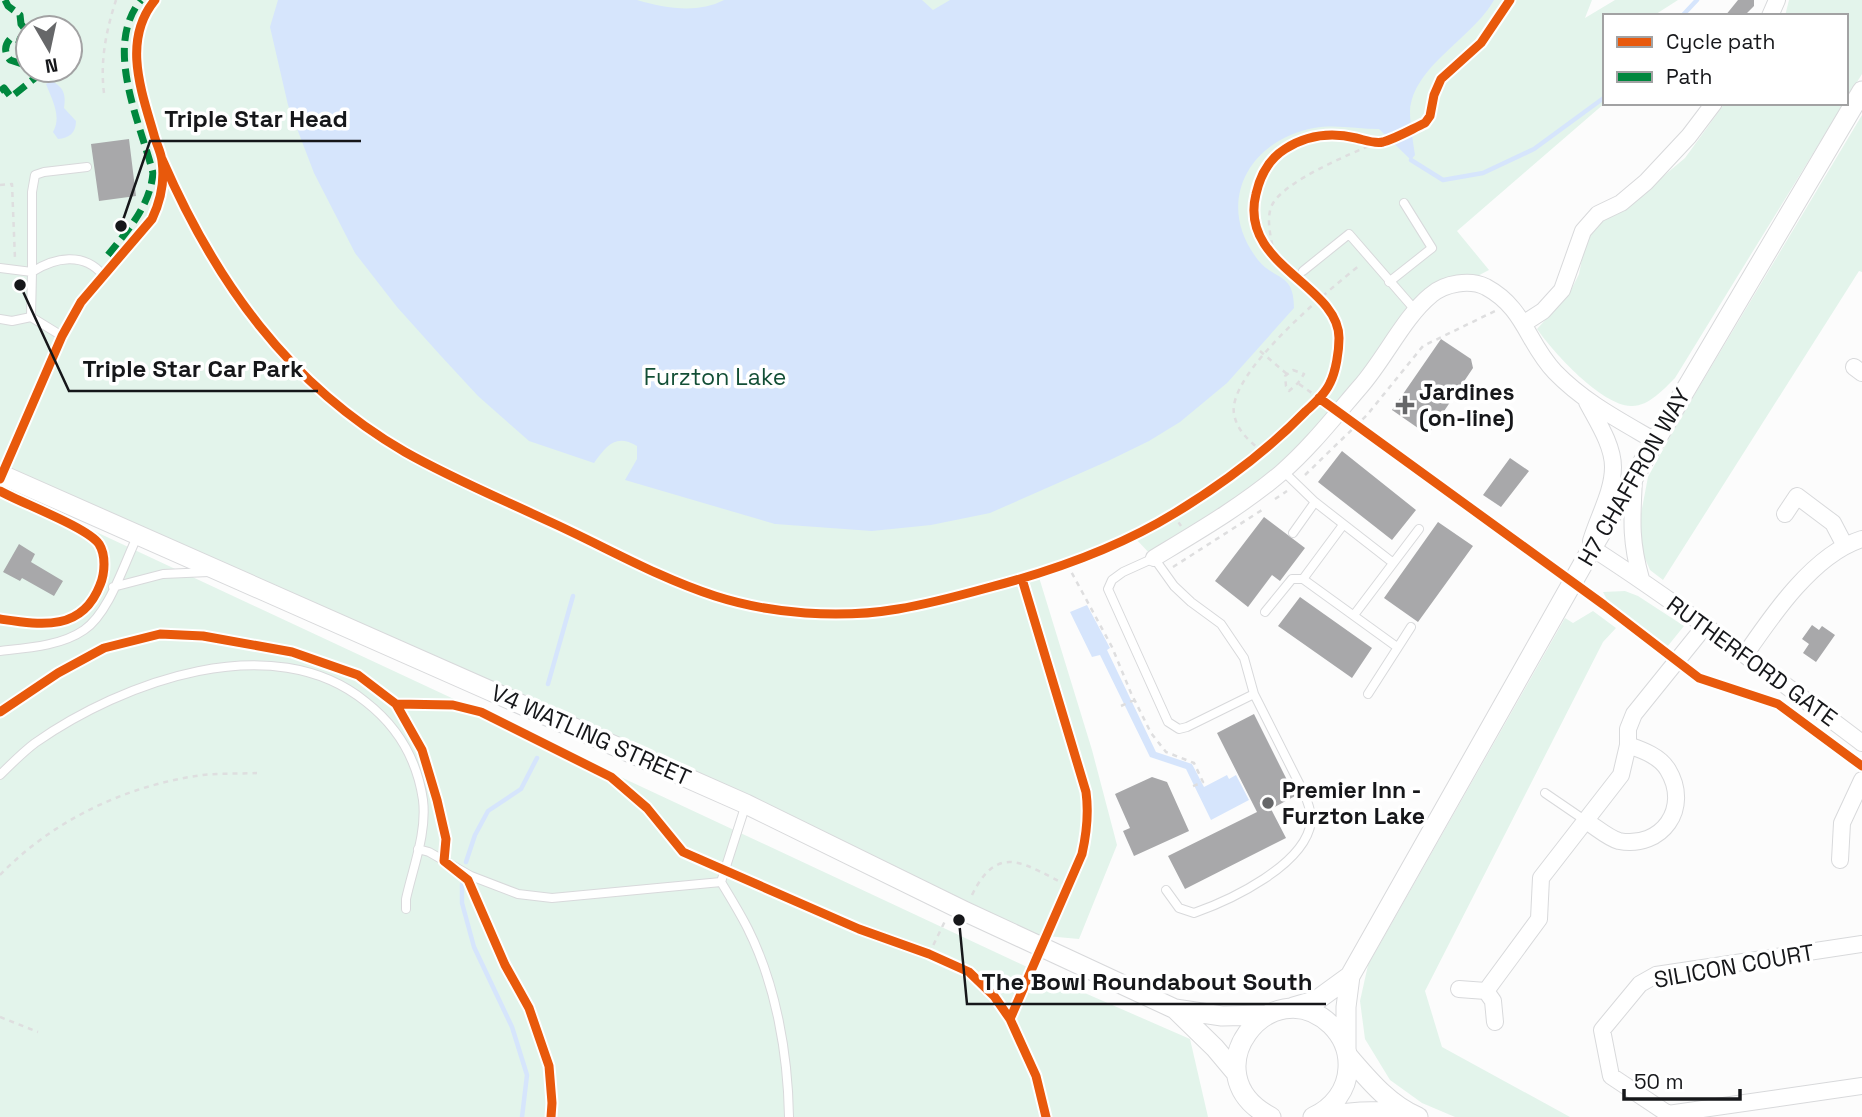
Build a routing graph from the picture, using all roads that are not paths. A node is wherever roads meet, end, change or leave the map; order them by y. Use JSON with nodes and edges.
{"nodes":[{"id":1,"x":1862,"y":91,"type":"edge"},
{"id":2,"x":1712,"y":105,"type":"edge"},
{"id":3,"x":87,"y":167,"type":"dead end"},
{"id":4,"x":1404,"y":203,"type":"dead end"},
{"id":5,"x":0,"y":268,"type":"edge"},
{"id":6,"x":1303,"y":271,"type":"dead end"},
{"id":7,"x":32,"y":272,"type":"junction"},
{"id":8,"x":103,"y":275,"type":"dead end"},
{"id":9,"x":1390,"y":282,"type":"junction"},
{"id":10,"x":1416,"y":311,"type":"junction"},
{"id":11,"x":31,"y":317,"type":"junction"},
{"id":12,"x":0,"y":319,"type":"edge"},
{"id":13,"x":1523,"y":324,"type":"junction"},
{"id":14,"x":62,"y":336,"type":"dead end"},
{"id":15,"x":1587,"y":402,"type":"junction"},
{"id":16,"x":1655,"y":441,"type":"junction"},
{"id":17,"x":1283,"y":471,"type":"junction"},
{"id":18,"x":0,"y":474,"type":"edge"},
{"id":19,"x":1634,"y":477,"type":"junction"},
{"id":20,"x":1315,"y":502,"type":"junction"},
{"id":21,"x":1785,"y":514,"type":"dead end"},
{"id":22,"x":1343,"y":524,"type":"junction"},
{"id":23,"x":1419,"y":529,"type":"dead end"},
{"id":24,"x":1293,"y":533,"type":"dead end"},
{"id":25,"x":139,"y":534,"type":"junction"},
{"id":26,"x":1862,"y":539,"type":"edge"},
{"id":27,"x":1844,"y":544,"type":"junction"},
{"id":28,"x":1588,"y":556,"type":"junction"},
{"id":29,"x":1154,"y":558,"type":"junction"},
{"id":30,"x":1392,"y":562,"type":"junction"},
{"id":31,"x":222,"y":571,"type":"junction"},
{"id":32,"x":1303,"y":579,"type":"junction"},
{"id":33,"x":1641,"y":579,"type":"junction"},
{"id":34,"x":113,"y":587,"type":"junction"},
{"id":35,"x":1265,"y":612,"type":"dead end"},
{"id":36,"x":1354,"y":615,"type":"junction"},
{"id":37,"x":1411,"y":626,"type":"dead end"},
{"id":38,"x":1705,"y":626,"type":"junction"},
{"id":39,"x":1397,"y":647,"type":"junction"},
{"id":40,"x":0,"y":651,"type":"edge"},
{"id":41,"x":1745,"y":654,"type":"junction"},
{"id":42,"x":1254,"y":694,"type":"junction"},
{"id":43,"x":1368,"y":694,"type":"dead end"},
{"id":44,"x":1862,"y":743,"type":"edge"},
{"id":45,"x":1628,"y":745,"type":"junction"},
{"id":46,"x":0,"y":775,"type":"edge"},
{"id":47,"x":1862,"y":780,"type":"edge"},
{"id":48,"x":1545,"y":793,"type":"dead end"},
{"id":49,"x":746,"y":804,"type":"junction"},
{"id":50,"x":1586,"y":821,"type":"junction"},
{"id":51,"x":418,"y":849,"type":"junction"},
{"id":52,"x":1840,"y":860,"type":"dead end"},
{"id":53,"x":721,"y":882,"type":"junction"},
{"id":54,"x":1166,"y":890,"type":"dead end"},
{"id":55,"x":406,"y":909,"type":"dead end"},
{"id":56,"x":1862,"y":944,"type":"edge"},
{"id":57,"x":1350,"y":976,"type":"junction"},
{"id":58,"x":1459,"y":989,"type":"dead end"},
{"id":59,"x":1486,"y":991,"type":"junction"},
{"id":60,"x":1175,"y":1009,"type":"junction"},
{"id":61,"x":1287,"y":1009,"type":"junction"},
{"id":62,"x":1265,"y":1015,"type":"junction"},
{"id":63,"x":1496,"y":1022,"type":"dead end"},
{"id":64,"x":1347,"y":1052,"type":"junction"},
{"id":65,"x":1238,"y":1080,"type":"junction"},
{"id":66,"x":1862,"y":1086,"type":"edge"},
{"id":67,"x":1410,"y":1114,"type":"edge"},
{"id":68,"x":789,"y":1117,"type":"edge"},
{"id":69,"x":1241,"y":1117,"type":"edge"},
{"id":70,"x":1271,"y":1117,"type":"edge"},
{"id":71,"x":1314,"y":1117,"type":"edge"}],
"edges":[{"from":1,"to":16,"type":"street","name":"H7 CHAFFRON WAY"},
{"from":2,"to":13,"type":"street"},
{"from":3,"to":7,"type":"lane"},
{"from":4,"to":9,"type":"lane"},
{"from":5,"to":7,"type":"lane"},
{"from":6,"to":9,"type":"lane"},
{"from":7,"to":8,"type":"lane"},
{"from":7,"to":11,"type":"lane"},
{"from":9,"to":10,"type":"lane"},
{"from":10,"to":13,"type":"street"},
{"from":10,"to":17,"type":"street"},
{"from":11,"to":12,"type":"lane"},
{"from":11,"to":14,"type":"lane"},
{"from":13,"to":15,"type":"street"},
{"from":15,"to":16,"type":"street"},
{"from":15,"to":28,"type":"street"},
{"from":16,"to":19,"type":"street","name":"H7 CHAFFRON WAY"},
{"from":17,"to":20,"type":"lane"},
{"from":17,"to":29,"type":"street"},
{"from":18,"to":25,"type":"street","name":"V4 WATLING STREET"},
{"from":19,"to":28,"type":"street","name":"H7 CHAFFRON WAY"},
{"from":19,"to":33,"type":"street"},
{"from":20,"to":22,"type":"lane"},
{"from":20,"to":24,"type":"lane"},
{"from":21,"to":27,"type":"street"},
{"from":22,"to":30,"type":"lane"},
{"from":22,"to":32,"type":"lane"},
{"from":23,"to":30,"type":"lane"},
{"from":25,"to":31,"type":"street","name":"V4 WATLING STREET"},
{"from":25,"to":34,"type":"lane"},
{"from":26,"to":27,"type":"street"},
{"from":27,"to":41,"type":"street"},
{"from":28,"to":33,"type":"street","name":"RUTHERFORD GATE"},
{"from":28,"to":57,"type":"street","name":"H7 CHAFFRON WAY"},
{"from":29,"to":42,"type":"lane"},
{"from":29,"to":42,"type":"lane"},
{"from":30,"to":36,"type":"lane"},
{"from":31,"to":34,"type":"lane"},
{"from":31,"to":49,"type":"street","name":"V4 WATLING STREET"},
{"from":32,"to":35,"type":"lane"},
{"from":32,"to":36,"type":"lane"},
{"from":33,"to":38,"type":"street","name":"RUTHERFORD GATE"},
{"from":34,"to":40,"type":"lane"},
{"from":36,"to":39,"type":"lane"},
{"from":37,"to":39,"type":"lane"},
{"from":38,"to":41,"type":"street","name":"RUTHERFORD GATE"},
{"from":38,"to":45,"type":"street"},
{"from":39,"to":43,"type":"lane"},
{"from":41,"to":44,"type":"street","name":"RUTHERFORD GATE"},
{"from":42,"to":54,"type":"lane"},
{"from":45,"to":50,"type":"street"},
{"from":45,"to":50,"type":"street"},
{"from":46,"to":51,"type":"lane"},
{"from":47,"to":52,"type":"street"},
{"from":48,"to":50,"type":"lane"},
{"from":49,"to":53,"type":"lane"},
{"from":49,"to":60,"type":"street","name":"V4 WATLING STREET"},
{"from":50,"to":59,"type":"street"},
{"from":51,"to":53,"type":"lane"},
{"from":51,"to":55,"type":"lane"},
{"from":53,"to":68,"type":"lane"},
{"from":56,"to":66,"type":"street","name":"SILICON COURT"},
{"from":57,"to":61,"type":"street","name":"H7 CHAFFRON WAY"},
{"from":57,"to":64,"type":"street","name":"H7 CHAFFRON WAY"},
{"from":58,"to":59,"type":"street"},
{"from":59,"to":63,"type":"street"},
{"from":60,"to":62,"type":"street","name":"V4 WATLING STREET"},
{"from":60,"to":65,"type":"street","name":"V4 WATLING STREET"},
{"from":61,"to":62,"type":"street","name":"H7 CHAFFRON WAY"},
{"from":61,"to":64,"type":"street"},
{"from":62,"to":65,"type":"street"},
{"from":64,"to":67,"type":"street"},
{"from":64,"to":71,"type":"street","name":"H7 CHAFFRON WAY"},
{"from":65,"to":69,"type":"street"},
{"from":65,"to":70,"type":"street","name":"V4 WATLING STREET"},
{"from":67,"to":71,"type":"street"}]}
